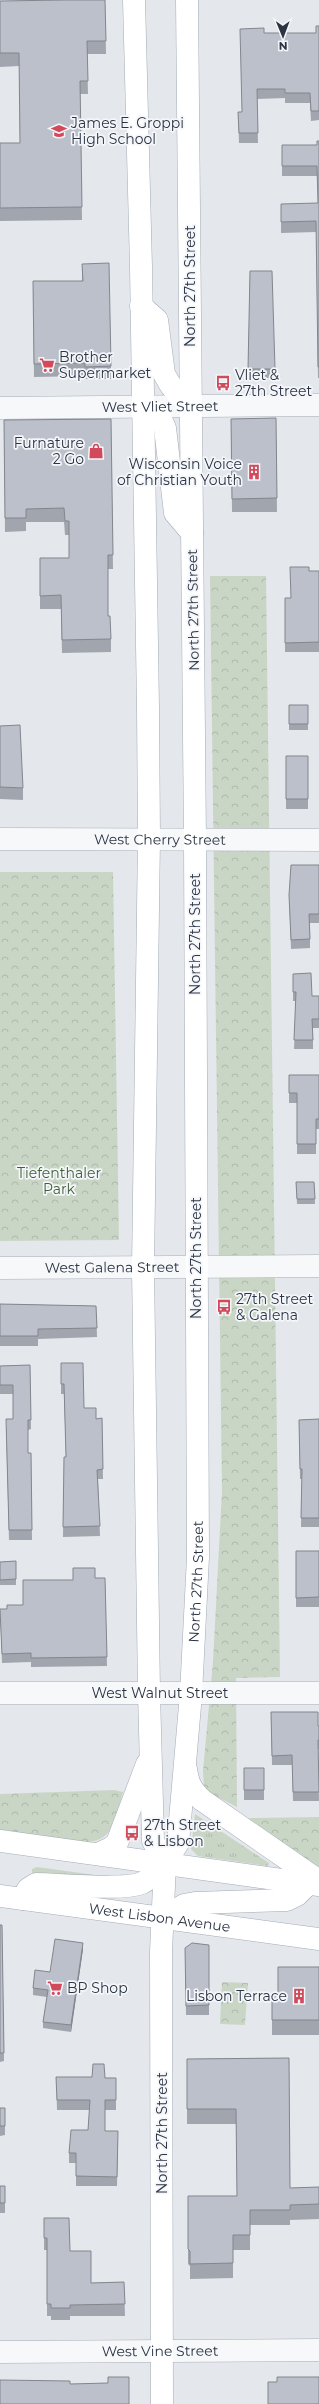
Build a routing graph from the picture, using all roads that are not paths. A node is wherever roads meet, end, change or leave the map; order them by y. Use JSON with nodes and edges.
{"nodes":[{"id":1,"x":134,"y":0,"type":"edge"},
{"id":2,"x":187,"y":0,"type":"edge"},
{"id":3,"x":141,"y":306,"type":"junction"},
{"id":4,"x":319,"y":405,"type":"edge"},
{"id":5,"x":190,"y":406,"type":"junction"},
{"id":6,"x":142,"y":407,"type":"junction"},
{"id":7,"x":0,"y":408,"type":"edge"},
{"id":8,"x":192,"y":533,"type":"junction"},
{"id":9,"x":149,"y":838,"type":"junction"},
{"id":10,"x":0,"y":839,"type":"edge"},
{"id":11,"x":195,"y":840,"type":"junction"},
{"id":12,"x":319,"y":840,"type":"edge"},
{"id":13,"x":319,"y":1266,"type":"edge"},
{"id":14,"x":196,"y":1267,"type":"junction"},
{"id":15,"x":0,"y":1268,"type":"edge"},
{"id":16,"x":143,"y":1268,"type":"junction"},
{"id":17,"x":0,"y":1693,"type":"edge"},
{"id":18,"x":149,"y":1693,"type":"junction"},
{"id":19,"x":319,"y":1693,"type":"edge"},
{"id":20,"x":191,"y":1694,"type":"junction"},
{"id":21,"x":151,"y":1753,"type":"junction"},
{"id":22,"x":184,"y":1758,"type":"junction"},
{"id":23,"x":0,"y":1841,"type":"edge"},
{"id":24,"x":98,"y":1854,"type":"junction"},
{"id":25,"x":166,"y":1863,"type":"junction"},
{"id":26,"x":316,"y":1883,"type":"edge"},
{"id":27,"x":0,"y":1896,"type":"edge"},
{"id":28,"x":23,"y":1899,"type":"junction"},
{"id":29,"x":163,"y":1918,"type":"junction"},
{"id":30,"x":319,"y":1939,"type":"edge"},
{"id":31,"x":319,"y":2350,"type":"edge"},
{"id":32,"x":163,"y":2351,"type":"junction"},
{"id":33,"x":0,"y":2352,"type":"edge"},
{"id":34,"x":162,"y":2404,"type":"edge"}],
"edges":[{"from":1,"to":3,"type":"main road"},
{"from":2,"to":5,"type":"main road","name":"North 27th Street"},
{"from":3,"to":5,"type":"main road"},
{"from":3,"to":6,"type":"main road"},
{"from":4,"to":5,"type":"street","name":"West Vliet Street"},
{"from":5,"to":6,"type":"street","name":"West Vliet Street"},
{"from":5,"to":8,"type":"main road","name":"North 27th Street"},
{"from":6,"to":7,"type":"street","name":"West Vliet Street"},
{"from":6,"to":8,"type":"main road"},
{"from":6,"to":9,"type":"main road"},
{"from":8,"to":11,"type":"main road","name":"North 27th Street"},
{"from":9,"to":10,"type":"street","name":"West Cherry Street"},
{"from":9,"to":11,"type":"street","name":"West Cherry Street"},
{"from":9,"to":16,"type":"main road"},
{"from":11,"to":12,"type":"street","name":"West Cherry Street"},
{"from":11,"to":14,"type":"main road","name":"North 27th Street"},
{"from":13,"to":14,"type":"street","name":"West Galena Street"},
{"from":14,"to":16,"type":"street","name":"West Galena Street"},
{"from":14,"to":20,"type":"main road","name":"North 27th Street"},
{"from":15,"to":16,"type":"street","name":"West Galena Street"},
{"from":16,"to":18,"type":"main road"},
{"from":17,"to":18,"type":"street","name":"West Walnut Street"},
{"from":18,"to":20,"type":"street","name":"West Walnut Street"},
{"from":18,"to":21,"type":"main road"},
{"from":19,"to":20,"type":"street","name":"West Walnut Street"},
{"from":20,"to":22,"type":"main road","name":"North 27th Street"},
{"from":21,"to":24,"type":"main road"},
{"from":21,"to":25,"type":"main road"},
{"from":22,"to":25,"type":"main road","name":"North 27th Street"},
{"from":22,"to":26,"type":"main road"},
{"from":23,"to":24,"type":"main road"},
{"from":24,"to":25,"type":"main road"},
{"from":25,"to":26,"type":"main road"},
{"from":25,"to":28,"type":"main road"},
{"from":25,"to":29,"type":"main road","name":"North 27th Street"},
{"from":26,"to":29,"type":"main road"},
{"from":27,"to":28,"type":"main road","name":"West Lisbon Avenue"},
{"from":28,"to":29,"type":"main road","name":"West Lisbon Avenue"},
{"from":29,"to":30,"type":"main road","name":"West Lisbon Avenue"},
{"from":29,"to":32,"type":"main road","name":"North 27th Street"},
{"from":31,"to":32,"type":"street","name":"West Vine Street"},
{"from":32,"to":33,"type":"street","name":"West Vine Street"},
{"from":32,"to":34,"type":"main road","name":"North 27th Street"}]}
